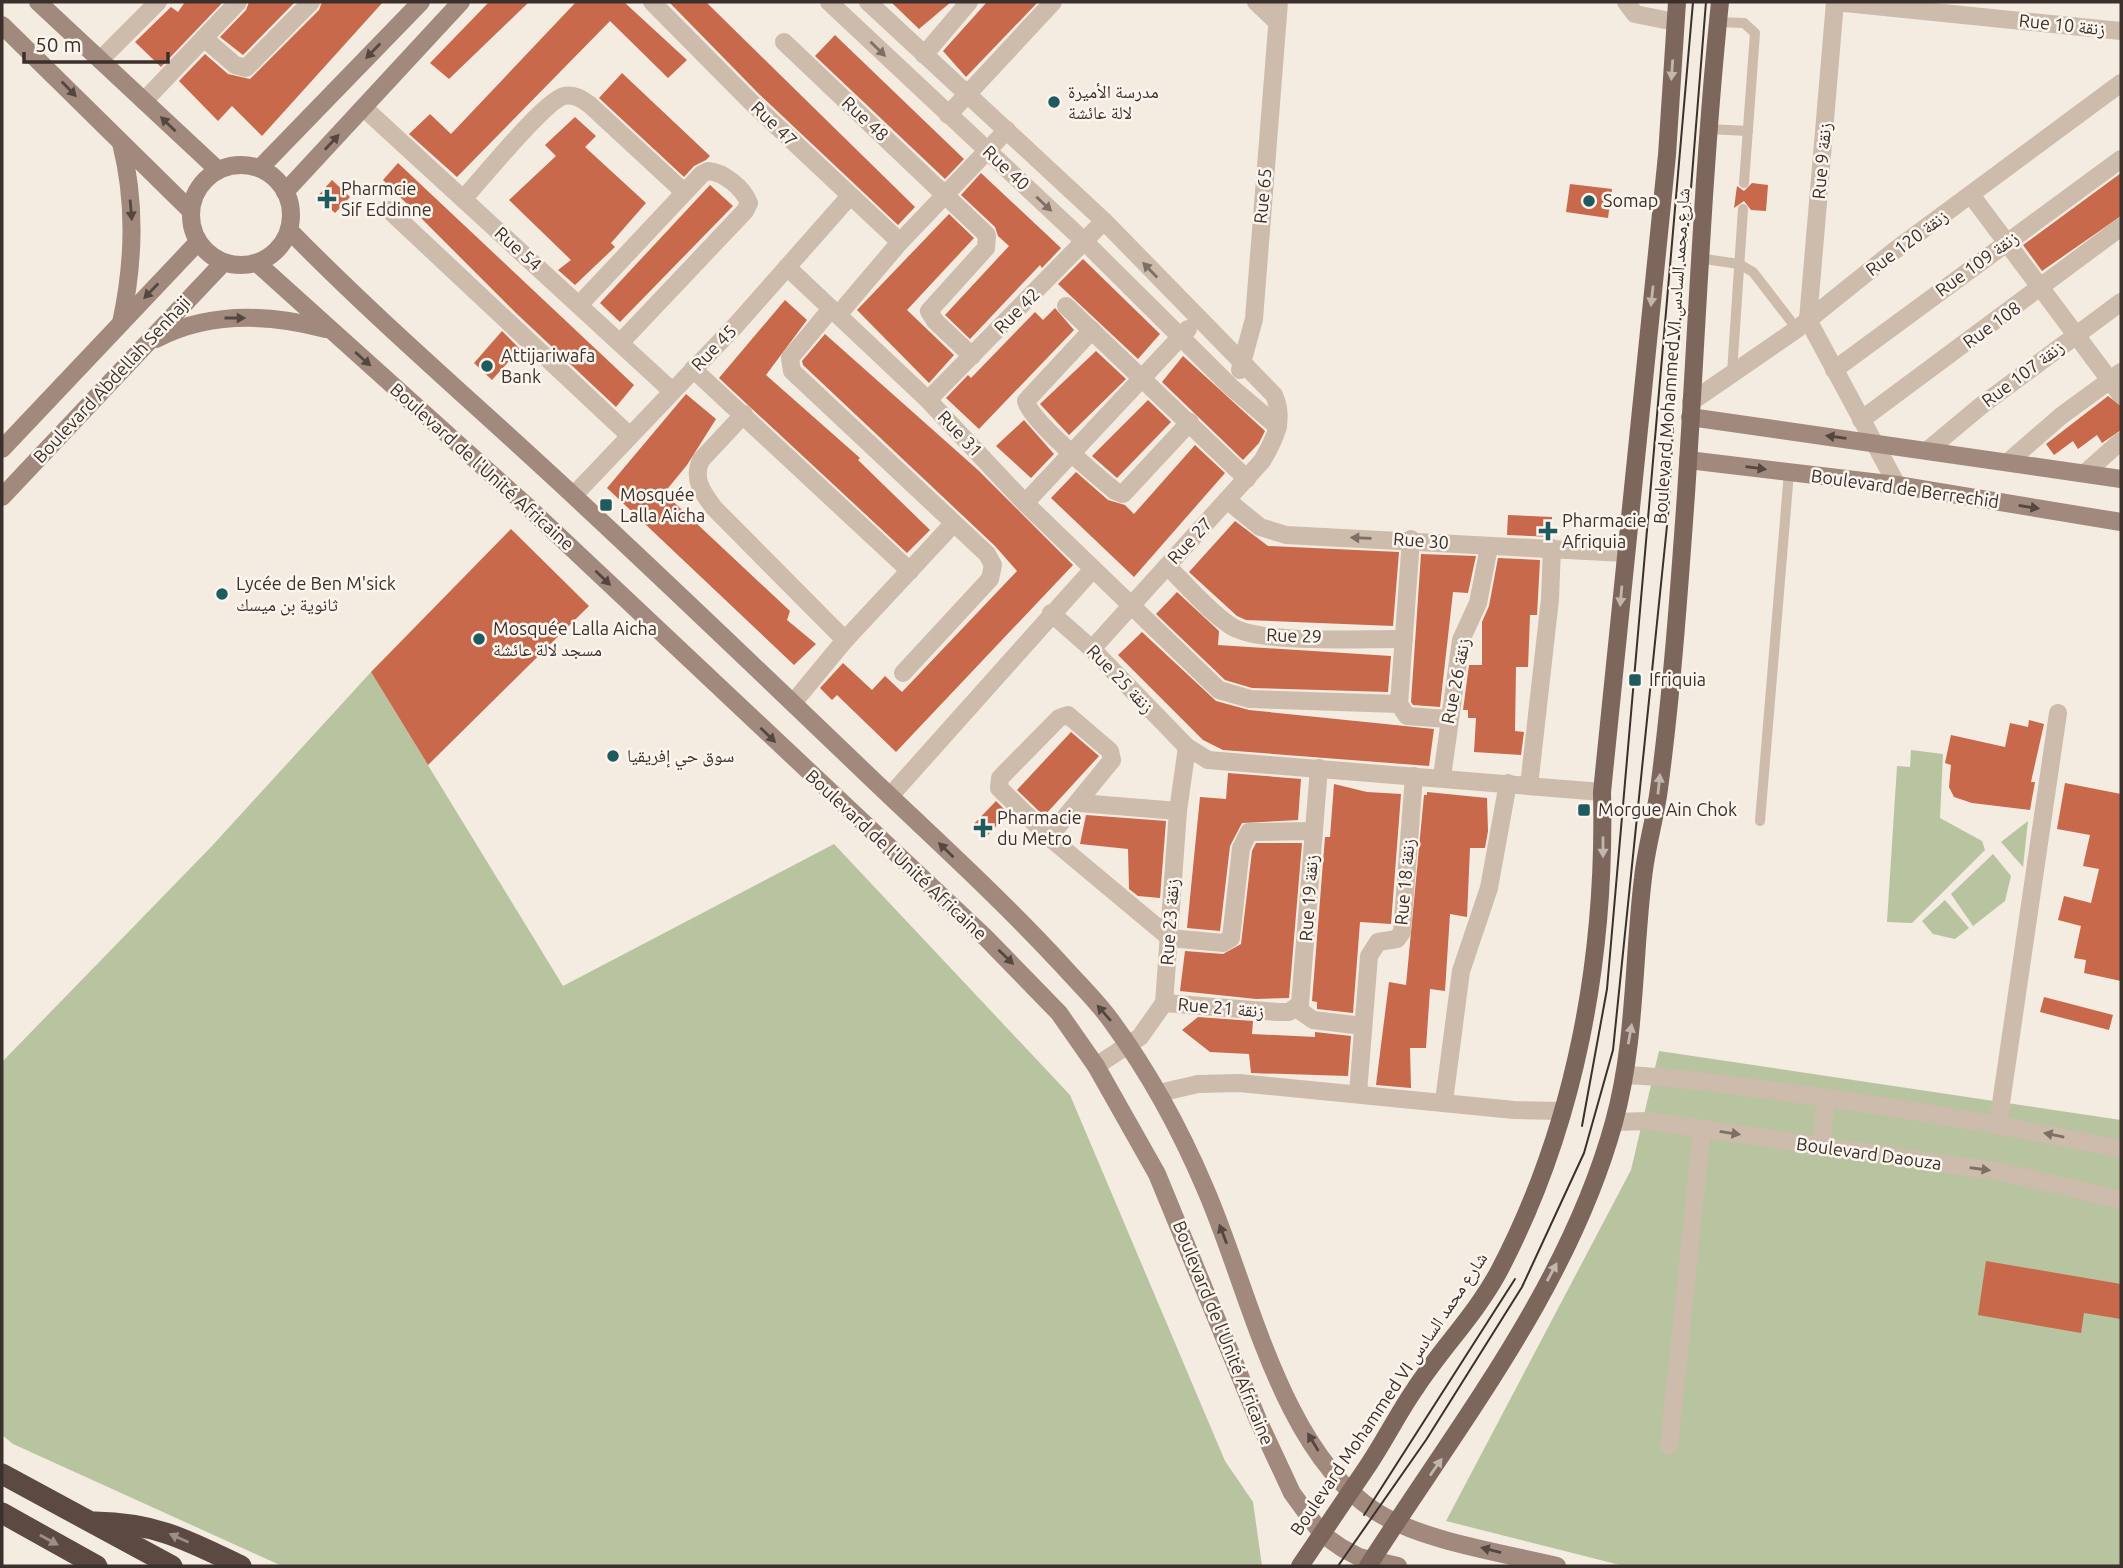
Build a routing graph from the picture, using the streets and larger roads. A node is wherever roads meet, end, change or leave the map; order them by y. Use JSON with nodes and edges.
{"nodes":[{"id":1,"x":38,"y":2,"type":"edge"},
{"id":2,"x":158,"y":2,"type":"edge"},
{"id":3,"x":238,"y":2,"type":"edge"},
{"id":4,"x":311,"y":2,"type":"edge"},
{"id":5,"x":421,"y":2,"type":"edge"},
{"id":6,"x":461,"y":2,"type":"edge"},
{"id":7,"x":652,"y":2,"type":"edge"},
{"id":8,"x":829,"y":2,"type":"edge"},
{"id":9,"x":868,"y":2,"type":"edge"},
{"id":10,"x":969,"y":2,"type":"edge"},
{"id":11,"x":1053,"y":2,"type":"edge"},
{"id":12,"x":1255,"y":2,"type":"edge"},
{"id":13,"x":1279,"y":2,"type":"edge"},
{"id":14,"x":1626,"y":2,"type":"edge"},
{"id":15,"x":1677,"y":2,"type":"edge"},
{"id":16,"x":1720,"y":2,"type":"edge"},
{"id":17,"x":1835,"y":2,"type":"edge"},
{"id":18,"x":1975,"y":9,"type":"edge"},
{"id":19,"x":1277,"y":22,"type":"junction"},
{"id":20,"x":1675,"y":22,"type":"junction"},
{"id":21,"x":2,"y":25,"type":"edge"},
{"id":22,"x":2121,"y":31,"type":"edge"},
{"id":23,"x":205,"y":39,"type":"junction"},
{"id":24,"x":784,"y":42,"type":"dead end"},
{"id":25,"x":924,"y":55,"type":"junction"},
{"id":26,"x":100,"y":60,"type":"junction"},
{"id":27,"x":2121,"y":83,"type":"edge"},
{"id":28,"x":967,"y":94,"type":"junction"},
{"id":29,"x":144,"y":102,"type":"junction"},
{"id":30,"x":364,"y":108,"type":"junction"},
{"id":31,"x":948,"y":115,"type":"junction"},
{"id":32,"x":1007,"y":130,"type":"junction"},
{"id":33,"x":121,"y":143,"type":"junction"},
{"id":34,"x":987,"y":150,"type":"junction"},
{"id":35,"x":2121,"y":159,"type":"edge"},
{"id":36,"x":260,"y":168,"type":"junction"},
{"id":37,"x":218,"y":170,"type":"junction"},
{"id":38,"x":285,"y":192,"type":"junction"},
{"id":39,"x":684,"y":192,"type":"junction"},
{"id":40,"x":850,"y":195,"type":"junction"},
{"id":41,"x":1971,"y":195,"type":"junction"},
{"id":42,"x":946,"y":196,"type":"junction"},
{"id":43,"x":463,"y":199,"type":"junction"},
{"id":44,"x":190,"y":210,"type":"junction"},
{"id":45,"x":389,"y":210,"type":"dead end"},
{"id":46,"x":1104,"y":221,"type":"junction"},
{"id":47,"x":2121,"y":227,"type":"edge"},
{"id":48,"x":290,"y":231,"type":"junction"},
{"id":49,"x":198,"y":242,"type":"junction"},
{"id":50,"x":900,"y":242,"type":"junction"},
{"id":51,"x":1085,"y":242,"type":"junction"},
{"id":52,"x":2008,"y":242,"type":"junction"},
{"id":53,"x":223,"y":263,"type":"junction"},
{"id":54,"x":258,"y":264,"type":"junction"},
{"id":55,"x":787,"y":267,"type":"junction"},
{"id":56,"x":2042,"y":289,"type":"junction"},
{"id":57,"x":2121,"y":302,"type":"edge"},
{"id":58,"x":579,"y":305,"type":"junction"},
{"id":59,"x":1066,"y":306,"type":"dead end"},
{"id":60,"x":835,"y":312,"type":"junction"},
{"id":61,"x":1198,"y":319,"type":"junction"},
{"id":62,"x":121,"y":323,"type":"junction"},
{"id":63,"x":1802,"y":324,"type":"junction"},
{"id":64,"x":1092,"y":330,"type":"junction"},
{"id":65,"x":331,"y":331,"type":"junction"},
{"id":66,"x":2077,"y":334,"type":"junction"},
{"id":67,"x":1181,"y":337,"type":"junction"},
{"id":68,"x":620,"y":342,"type":"junction"},
{"id":69,"x":147,"y":343,"type":"junction"},
{"id":70,"x":972,"y":356,"type":"junction"},
{"id":71,"x":1244,"y":363,"type":"junction"},
{"id":72,"x":693,"y":369,"type":"junction"},
{"id":73,"x":1834,"y":370,"type":"junction"},
{"id":74,"x":1142,"y":378,"type":"junction"},
{"id":75,"x":2118,"y":382,"type":"edge"},
{"id":76,"x":1231,"y":387,"type":"junction"},
{"id":77,"x":673,"y":391,"type":"junction"},
{"id":78,"x":928,"y":400,"type":"junction"},
{"id":79,"x":1690,"y":409,"type":"junction"},
{"id":80,"x":744,"y":414,"type":"junction"},
{"id":81,"x":1861,"y":421,"type":"junction"},
{"id":82,"x":1190,"y":422,"type":"junction"},
{"id":83,"x":1278,"y":427,"type":"junction"},
{"id":84,"x":630,"y":436,"type":"junction"},
{"id":85,"x":1873,"y":442,"type":"junction"},
{"id":86,"x":2121,"y":442,"type":"edge"},
{"id":87,"x":2,"y":449,"type":"edge"},
{"id":88,"x":1928,"y":450,"type":"junction"},
{"id":89,"x":1070,"y":452,"type":"junction"},
{"id":90,"x":1688,"y":460,"type":"junction"},
{"id":91,"x":2008,"y":462,"type":"junction"},
{"id":92,"x":2085,"y":473,"type":"junction"},
{"id":93,"x":1247,"y":479,"type":"junction"},
{"id":94,"x":2121,"y":479,"type":"edge"},
{"id":95,"x":1897,"y":485,"type":"junction"},
{"id":96,"x":573,"y":495,"type":"junction"},
{"id":97,"x":2,"y":497,"type":"edge"},
{"id":98,"x":1227,"y":500,"type":"junction"},
{"id":99,"x":1025,"y":503,"type":"junction"},
{"id":100,"x":2121,"y":522,"type":"edge"},
{"id":101,"x":953,"y":523,"type":"junction"},
{"id":102,"x":1411,"y":540,"type":"junction"},
{"id":103,"x":1489,"y":547,"type":"junction"},
{"id":104,"x":1552,"y":548,"type":"junction"},
{"id":105,"x":1625,"y":553,"type":"junction"},
{"id":106,"x":1167,"y":566,"type":"junction"},
{"id":107,"x":1093,"y":569,"type":"junction"},
{"id":108,"x":910,"y":571,"type":"junction"},
{"id":109,"x":1130,"y":605,"type":"junction"},
{"id":110,"x":1051,"y":613,"type":"junction"},
{"id":111,"x":1404,"y":639,"type":"junction"},
{"id":112,"x":845,"y":640,"type":"junction"},
{"id":113,"x":1092,"y":649,"type":"junction"},
{"id":114,"x":904,"y":673,"type":"dead end"},
{"id":115,"x":793,"y":703,"type":"junction"},
{"id":116,"x":1399,"y":704,"type":"junction"},
{"id":117,"x":2058,"y":713,"type":"dead end"},
{"id":118,"x":1448,"y":719,"type":"junction"},
{"id":119,"x":1187,"y":747,"type":"junction"},
{"id":120,"x":1319,"y":768,"type":"junction"},
{"id":121,"x":1413,"y":776,"type":"junction"},
{"id":122,"x":1442,"y":776,"type":"junction"},
{"id":123,"x":1508,"y":783,"type":"junction"},
{"id":124,"x":1529,"y":786,"type":"junction"},
{"id":125,"x":1602,"y":792,"type":"junction"},
{"id":126,"x":890,"y":796,"type":"junction"},
{"id":127,"x":1080,"y":803,"type":"junction"},
{"id":128,"x":1178,"y":811,"type":"junction"},
{"id":129,"x":1314,"y":831,"type":"junction"},
{"id":130,"x":1049,"y":837,"type":"junction"},
{"id":131,"x":1170,"y":938,"type":"junction"},
{"id":132,"x":1164,"y":1003,"type":"junction"},
{"id":133,"x":1296,"y":1008,"type":"junction"},
{"id":134,"x":1363,"y":1026,"type":"junction"},
{"id":135,"x":1129,"y":1046,"type":"junction"},
{"id":136,"x":1096,"y":1066,"type":"junction"},
{"id":137,"x":1624,"y":1075,"type":"junction"},
{"id":138,"x":1159,"y":1093,"type":"junction"},
{"id":139,"x":1358,"y":1093,"type":"junction"},
{"id":140,"x":1826,"y":1098,"type":"junction"},
{"id":141,"x":1444,"y":1101,"type":"junction"},
{"id":142,"x":1562,"y":1111,"type":"junction"},
{"id":143,"x":1614,"y":1122,"type":"junction"},
{"id":144,"x":1998,"y":1124,"type":"junction"},
{"id":145,"x":1702,"y":1129,"type":"junction"},
{"id":146,"x":1821,"y":1147,"type":"junction"},
{"id":147,"x":2121,"y":1149,"type":"edge"},
{"id":148,"x":2121,"y":1200,"type":"edge"},
{"id":149,"x":1669,"y":1446,"type":"dead end"},
{"id":150,"x":6,"y":1475,"type":"edge"},
{"id":151,"x":1349,"y":1491,"type":"junction"},
{"id":152,"x":2,"y":1513,"type":"edge"},
{"id":153,"x":91,"y":1522,"type":"junction"},
{"id":154,"x":1395,"y":1522,"type":"junction"},
{"id":155,"x":1322,"y":1534,"type":"junction"},
{"id":156,"x":1370,"y":1563,"type":"edge"},
{"id":157,"x":97,"y":1566,"type":"edge"},
{"id":158,"x":172,"y":1566,"type":"edge"},
{"id":159,"x":241,"y":1566,"type":"edge"},
{"id":160,"x":1300,"y":1566,"type":"edge"},
{"id":161,"x":1398,"y":1566,"type":"edge"},
{"id":162,"x":1557,"y":1566,"type":"edge"}],
"edges":[{"from":1,"to":26,"type":"main road"},
{"from":2,"to":26,"type":"street"},
{"from":3,"to":23,"type":"street"},
{"from":4,"to":23,"type":"street"},
{"from":5,"to":36,"type":"main road","one_way":true},
{"from":6,"to":30,"type":"main road"},
{"from":7,"to":40,"type":"street","name":"Rue 47"},
{"from":8,"to":31,"type":"street","name":"Rue 40","one_way":true},
{"from":9,"to":25,"type":"street","name":"Rue 40"},
{"from":10,"to":25,"type":"street"},
{"from":11,"to":28,"type":"street"},
{"from":12,"to":19,"type":"street"},
{"from":13,"to":19,"type":"street","name":"Rue 65"},
{"from":14,"to":20,"type":"street"},
{"from":15,"to":20,"type":"main road","name":"Boulevard Mohammed VI شارع محمد السادس"},
{"from":16,"to":79,"type":"main road","name":"Boulevard Mohammed VI شارع محمد السادس"},
{"from":17,"to":18,"type":"street","name":"Rue 10 زنقة"},
{"from":17,"to":63,"type":"street","name":"Rue 9 زنقة"},
{"from":18,"to":22,"type":"street","name":"Rue 10 زنقة"},
{"from":19,"to":71,"type":"street","name":"Rue 65"},
{"from":20,"to":105,"type":"main road","name":"Boulevard Mohammed VI شارع محمد السادس","one_way":true},
{"from":21,"to":33,"type":"main road","one_way":true},
{"from":23,"to":29,"type":"street"},
{"from":24,"to":42,"type":"street","name":"Rue 48"},
{"from":25,"to":28,"type":"street","name":"Rue 40"},
{"from":26,"to":29,"type":"main road"},
{"from":27,"to":41,"type":"street","name":"Rue 120 زنقة"},
{"from":28,"to":31,"type":"street"},
{"from":28,"to":32,"type":"street","name":"Rue 40"},
{"from":37,"to":29,"type":"main road","one_way":true},
{"from":38,"to":30,"type":"main road","one_way":true},
{"from":30,"to":43,"type":"street","name":"Rue 54"},
{"from":31,"to":34,"type":"street","name":"Rue 40"},
{"from":32,"to":34,"type":"street"},
{"from":32,"to":46,"type":"street","name":"Rue 40"},
{"from":33,"to":44,"type":"main road"},
{"from":33,"to":62,"type":"main road","one_way":true},
{"from":34,"to":42,"type":"street"},
{"from":34,"to":51,"type":"street","name":"Rue 40","one_way":true},
{"from":35,"to":52,"type":"street","name":"Rue 109 زنقة"},
{"from":36,"to":37,"type":"main road"},
{"from":36,"to":38,"type":"main road"},
{"from":37,"to":44,"type":"main road"},
{"from":38,"to":48,"type":"main road"},
{"from":39,"to":43,"type":"street"},
{"from":39,"to":58,"type":"street"},
{"from":39,"to":68,"type":"street"},
{"from":40,"to":50,"type":"street","name":"Rue 47"},
{"from":40,"to":55,"type":"street","name":"Rue 45"},
{"from":41,"to":52,"type":"street"},
{"from":41,"to":63,"type":"street","name":"Rue 120 زنقة"},
{"from":42,"to":50,"type":"street"},
{"from":42,"to":70,"type":"street","name":"Rue 48"},
{"from":43,"to":58,"type":"street","name":"Rue 54"},
{"from":44,"to":49,"type":"main road"},
{"from":45,"to":84,"type":"street"},
{"from":46,"to":51,"type":"street","name":"Rue 42"},
{"from":61,"to":46,"type":"street","name":"Rue 40","one_way":true},
{"from":47,"to":56,"type":"street","name":"Rue 108"},
{"from":48,"to":54,"type":"main road"},
{"from":48,"to":96,"type":"main road","name":"Boulevard de l'Unité Africaine"},
{"from":49,"to":53,"type":"main road"},
{"from":49,"to":62,"type":"main road","name":"Boulevard Abdellah Senhaji","one_way":true},
{"from":50,"to":60,"type":"street"},
{"from":51,"to":67,"type":"street","name":"Rue 40"},
{"from":51,"to":70,"type":"street","name":"Rue 42"},
{"from":52,"to":56,"type":"street"},
{"from":52,"to":73,"type":"street","name":"Rue 109 زنقة"},
{"from":53,"to":54,"type":"main road"},
{"from":53,"to":69,"type":"main road","name":"Boulevard Abdellah Senhaji"},
{"from":54,"to":65,"type":"main road","name":"Boulevard de l'Unité Africaine"},
{"from":55,"to":60,"type":"street","name":"Rue 31"},
{"from":55,"to":72,"type":"street","name":"Rue 45"},
{"from":56,"to":66,"type":"street"},
{"from":56,"to":81,"type":"street","name":"Rue 108"},
{"from":57,"to":66,"type":"street","name":"Rue 107 زنقة"},
{"from":58,"to":68,"type":"street","name":"Rue 54"},
{"from":59,"to":64,"type":"street"},
{"from":60,"to":78,"type":"street","name":"Rue 31"},
{"from":60,"to":101,"type":"street"},
{"from":61,"to":67,"type":"street"},
{"from":61,"to":71,"type":"street","name":"Rue 40"},
{"from":62,"to":87,"type":"main road","name":"Boulevard Abdellah Senhaji"},
{"from":63,"to":73,"type":"street"},
{"from":63,"to":79,"type":"street","name":"Rue 120 زنقة"},
{"from":64,"to":74,"type":"street"},
{"from":64,"to":89,"type":"street"},
{"from":69,"to":65,"type":"main road","one_way":true},
{"from":65,"to":136,"type":"main road","name":"Boulevard de l'Unité Africaine","one_way":true},
{"from":66,"to":75,"type":"street"},
{"from":66,"to":88,"type":"street","name":"Rue 107 زنقة"},
{"from":67,"to":74,"type":"street"},
{"from":67,"to":76,"type":"street","name":"Rue 40"},
{"from":68,"to":77,"type":"street","name":"Rue 54"},
{"from":69,"to":97,"type":"main road","name":"Boulevard Abdellah Senhaji"},
{"from":70,"to":78,"type":"street","name":"Rue 42"},
{"from":71,"to":76,"type":"street","name":"Rue 65"},
{"from":71,"to":83,"type":"street","name":"Rue 40"},
{"from":72,"to":77,"type":"street","name":"Rue 45"},
{"from":72,"to":80,"type":"street"},
{"from":73,"to":81,"type":"street"},
{"from":74,"to":82,"type":"street"},
{"from":74,"to":89,"type":"street"},
{"from":75,"to":91,"type":"street"},
{"from":76,"to":83,"type":"street","name":"Rue 40"},
{"from":77,"to":84,"type":"street","name":"Rue 45"},
{"from":78,"to":99,"type":"street","name":"Rue 31"},
{"from":85,"to":79,"type":"main road","one_way":true},
{"from":79,"to":90,"type":"main road","name":"Boulevard Mohammed VI شارع محمد السادس"},
{"from":80,"to":108,"type":"street"},
{"from":80,"to":112,"type":"street"},
{"from":81,"to":85,"type":"street"},
{"from":82,"to":89,"type":"street"},
{"from":82,"to":93,"type":"street"},
{"from":83,"to":93,"type":"street","name":"Rue 27"},
{"from":84,"to":96,"type":"street","name":"Rue 45"},
{"from":85,"to":88,"type":"main road"},
{"from":85,"to":95,"type":"street"},
{"from":86,"to":92,"type":"street"},
{"from":88,"to":91,"type":"main road"},
{"from":89,"to":99,"type":"street"},
{"from":90,"to":95,"type":"main road","name":"Boulevard de Berrechid","one_way":true},
{"from":137,"to":90,"type":"main road","name":"Boulevard Mohammed VI شارع محمد السادس","one_way":true},
{"from":91,"to":92,"type":"main road"},
{"from":92,"to":94,"type":"main road"},
{"from":93,"to":98,"type":"street","name":"Rue 27"},
{"from":95,"to":100,"type":"main road","name":"Boulevard de Berrechid","one_way":true},
{"from":96,"to":115,"type":"main road","name":"Boulevard de l'Unité Africaine"},
{"from":102,"to":98,"type":"street","name":"Rue 30","one_way":true},
{"from":98,"to":106,"type":"street","name":"Rue 27"},
{"from":99,"to":107,"type":"street","name":"Rue 31"},
{"from":101,"to":108,"type":"street"},
{"from":101,"to":114,"type":"street"},
{"from":102,"to":103,"type":"street","name":"Rue 30"},
{"from":102,"to":111,"type":"street"},
{"from":103,"to":104,"type":"street","name":"Rue 30"},
{"from":103,"to":118,"type":"street","name":"Rue 26 زنقة"},
{"from":104,"to":105,"type":"street","name":"Rue 30"},
{"from":104,"to":124,"type":"street"},
{"from":105,"to":125,"type":"main road","name":"Boulevard Mohammed VI شارع محمد السادس","one_way":true},
{"from":106,"to":109,"type":"street","name":"Rue 27"},
{"from":106,"to":111,"type":"street","name":"Rue 29"},
{"from":107,"to":109,"type":"street","name":"Rue 31"},
{"from":107,"to":110,"type":"street"},
{"from":108,"to":112,"type":"street"},
{"from":109,"to":113,"type":"street","name":"Rue 27"},
{"from":109,"to":116,"type":"street","name":"Rue 31"},
{"from":110,"to":113,"type":"street","name":"Rue 25 زنقة"},
{"from":110,"to":126,"type":"street"},
{"from":111,"to":116,"type":"street"},
{"from":112,"to":115,"type":"street"},
{"from":113,"to":119,"type":"street","name":"Rue 25 زنقة"},
{"from":115,"to":126,"type":"main road","name":"Boulevard de l'Unité Africaine"},
{"from":116,"to":118,"type":"street"},
{"from":117,"to":144,"type":"street"},
{"from":118,"to":122,"type":"street","name":"Rue 26 زنقة"},
{"from":119,"to":120,"type":"street","name":"Rue 25 زنقة"},
{"from":119,"to":128,"type":"street","name":"Rue 23 زنقة"},
{"from":120,"to":121,"type":"street","name":"Rue 25 زنقة"},
{"from":120,"to":129,"type":"street","name":"Rue 19 زنقة"},
{"from":121,"to":122,"type":"street","name":"Rue 25 زنقة"},
{"from":121,"to":134,"type":"street","name":"Rue 18 زنقة"},
{"from":122,"to":123,"type":"street","name":"Rue 25 زنقة"},
{"from":123,"to":124,"type":"street","name":"Rue 25 زنقة"},
{"from":123,"to":141,"type":"street"},
{"from":124,"to":125,"type":"street","name":"Rue 25 زنقة"},
{"from":125,"to":142,"type":"main road","name":"Boulevard Mohammed VI شارع محمد السادس","one_way":true},
{"from":135,"to":126,"type":"main road","name":"Boulevard de l'Unité Africaine","one_way":true},
{"from":127,"to":128,"type":"street"},
{"from":127,"to":130,"type":"street"},
{"from":127,"to":130,"type":"street"},
{"from":128,"to":131,"type":"street","name":"Rue 23 زنقة"},
{"from":129,"to":131,"type":"street"},
{"from":129,"to":133,"type":"street","name":"Rue 19 زنقة"},
{"from":130,"to":131,"type":"street"},
{"from":131,"to":132,"type":"street","name":"Rue 23 زنقة"},
{"from":132,"to":133,"type":"street","name":"Rue 21 زنقة"},
{"from":132,"to":135,"type":"street"},
{"from":133,"to":134,"type":"street"},
{"from":134,"to":139,"type":"street","name":"Rue 18 زنقة"},
{"from":135,"to":136,"type":"street"},
{"from":135,"to":138,"type":"main road","name":"Boulevard de l'Unité Africaine"},
{"from":136,"to":155,"type":"main road","name":"Boulevard de l'Unité Africaine"},
{"from":137,"to":140,"type":"street"},
{"from":137,"to":143,"type":"main road","name":"Boulevard Mohammed VI شارع محمد السادس"},
{"from":138,"to":139,"type":"street"},
{"from":151,"to":138,"type":"main road","name":"Boulevard de l'Unité Africaine","one_way":true},
{"from":139,"to":141,"type":"street"},
{"from":140,"to":144,"type":"street"},
{"from":140,"to":146,"type":"street"},
{"from":141,"to":142,"type":"street"},
{"from":142,"to":151,"type":"main road","name":"Boulevard Mohammed VI شارع محمد السادس"},
{"from":143,"to":145,"type":"street","name":"Boulevard Daouza"},
{"from":154,"to":143,"type":"main road","name":"Boulevard Mohammed VI شارع محمد السادس","one_way":true},
{"from":147,"to":144,"type":"street","one_way":true},
{"from":145,"to":146,"type":"street","name":"Boulevard Daouza","one_way":true},
{"from":145,"to":149,"type":"street"},
{"from":146,"to":148,"type":"street","name":"Boulevard Daouza","one_way":true},
{"from":150,"to":153,"type":"highway"},
{"from":151,"to":154,"type":"main road","name":"Boulevard de l'Unité Africaine"},
{"from":151,"to":155,"type":"main road","name":"Boulevard Mohammed VI شارع محمد السادس"},
{"from":152,"to":157,"type":"highway","one_way":true},
{"from":153,"to":158,"type":"highway"},
{"from":159,"to":153,"type":"highway","one_way":true},
{"from":154,"to":156,"type":"main road","name":"Boulevard Mohammed VI شارع محمد السادس"},
{"from":162,"to":154,"type":"main road","name":"Boulevard de l'Unité Africaine","one_way":true},
{"from":155,"to":156,"type":"main road","name":"Boulevard de l'Unité Africaine"},
{"from":155,"to":160,"type":"main road","name":"Boulevard Mohammed VI شارع محمد السادس"},
{"from":156,"to":161,"type":"main road","name":"Boulevard de l'Unité Africaine"}]}
